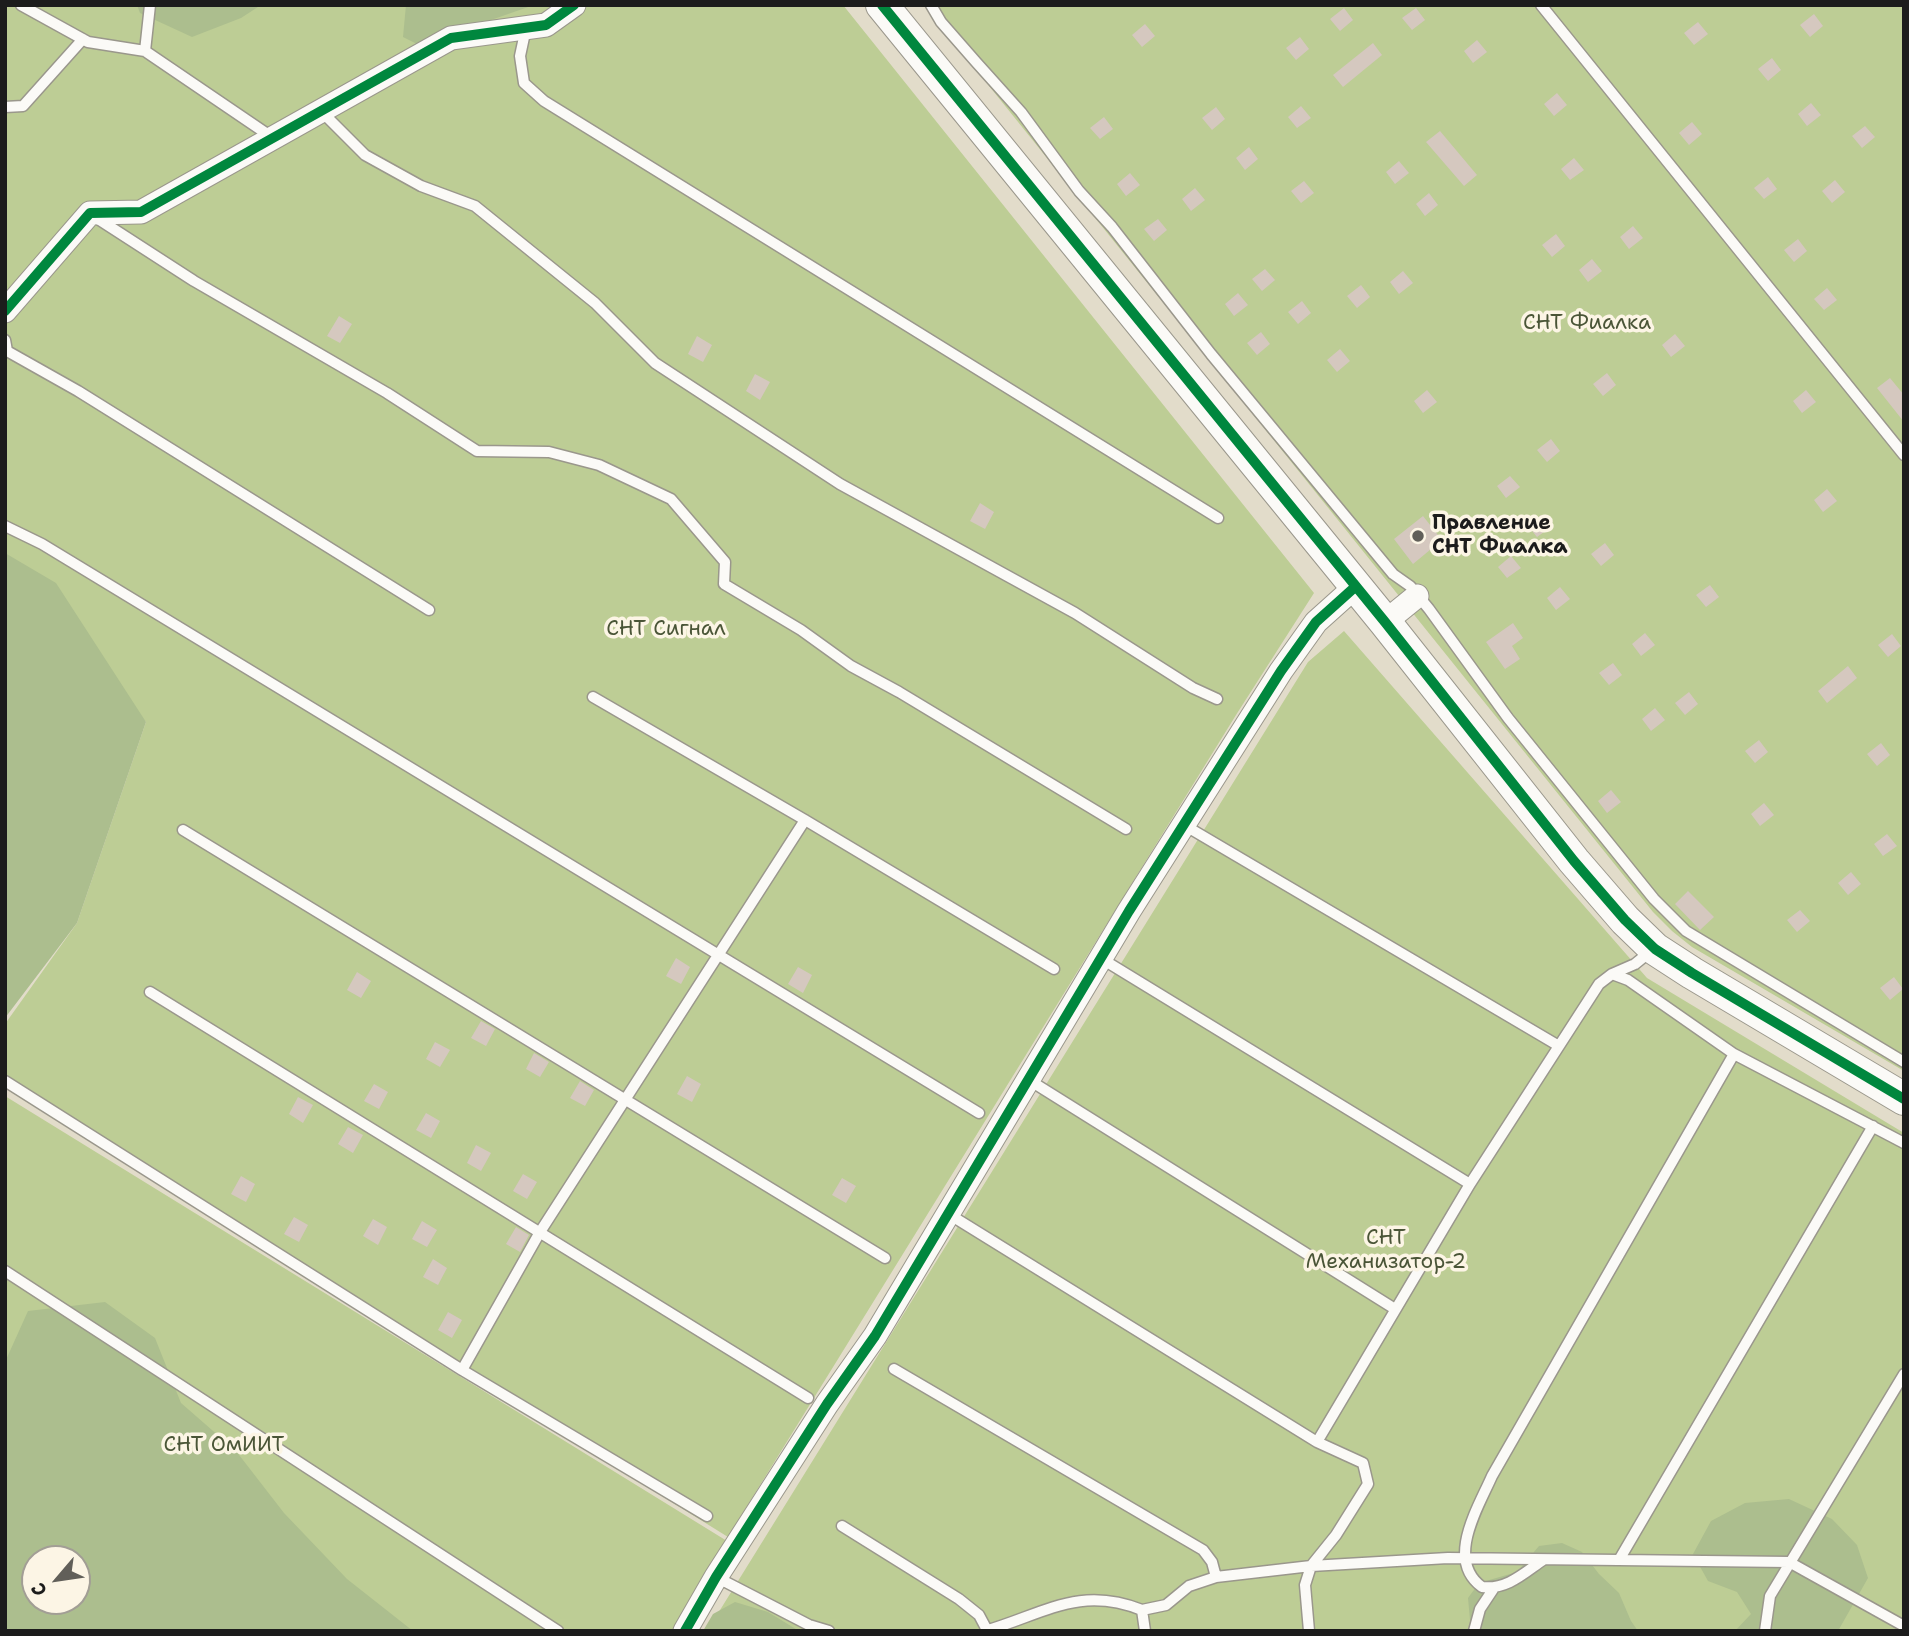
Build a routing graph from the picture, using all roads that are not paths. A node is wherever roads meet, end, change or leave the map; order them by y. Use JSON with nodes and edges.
{"nodes":[{"id":1,"x":21,"y":5,"type":"edge"},
{"id":2,"x":150,"y":5,"type":"edge"},
{"id":3,"x":575,"y":5,"type":"edge"},
{"id":4,"x":881,"y":5,"type":"edge"},
{"id":5,"x":930,"y":5,"type":"edge"},
{"id":6,"x":1541,"y":5,"type":"edge"},
{"id":7,"x":526,"y":28,"type":"junction"},
{"id":8,"x":83,"y":39,"type":"junction"},
{"id":9,"x":145,"y":51,"type":"junction"},
{"id":10,"x":5,"y":107,"type":"edge"},
{"id":11,"x":321,"y":111,"type":"junction"},
{"id":12,"x":273,"y":138,"type":"junction"},
{"id":13,"x":90,"y":213,"type":"junction"},
{"id":14,"x":5,"y":311,"type":"edge"},
{"id":15,"x":5,"y":340,"type":"edge"},
{"id":16,"x":1904,"y":456,"type":"edge"},
{"id":17,"x":1218,"y":518,"type":"dead end"},
{"id":18,"x":5,"y":526,"type":"edge"},
{"id":19,"x":1355,"y":587,"type":"junction"},
{"id":20,"x":1418,"y":596,"type":"junction"},
{"id":21,"x":429,"y":610,"type":"dead end"},
{"id":22,"x":1385,"y":622,"type":"junction"},
{"id":23,"x":593,"y":697,"type":"dead end"},
{"id":24,"x":1217,"y":699,"type":"dead end"},
{"id":25,"x":805,"y":820,"type":"junction"},
{"id":26,"x":1184,"y":825,"type":"junction"},
{"id":27,"x":1126,"y":829,"type":"dead end"},
{"id":28,"x":183,"y":830,"type":"dead end"},
{"id":29,"x":1655,"y":948,"type":"junction"},
{"id":30,"x":718,"y":954,"type":"junction"},
{"id":31,"x":1101,"y":959,"type":"junction"},
{"id":32,"x":1054,"y":969,"type":"dead end"},
{"id":33,"x":1612,"y":974,"type":"junction"},
{"id":34,"x":149,"y":992,"type":"dead end"},
{"id":35,"x":1559,"y":1046,"type":"junction"},
{"id":36,"x":1734,"y":1054,"type":"junction"},
{"id":37,"x":1904,"y":1062,"type":"edge"},
{"id":38,"x":1029,"y":1080,"type":"junction"},
{"id":39,"x":5,"y":1081,"type":"edge"},
{"id":40,"x":624,"y":1099,"type":"junction"},
{"id":41,"x":1904,"y":1099,"type":"edge"},
{"id":42,"x":979,"y":1113,"type":"dead end"},
{"id":43,"x":1873,"y":1126,"type":"junction"},
{"id":44,"x":1904,"y":1143,"type":"edge"},
{"id":45,"x":1470,"y":1184,"type":"junction"},
{"id":46,"x":947,"y":1213,"type":"junction"},
{"id":47,"x":540,"y":1232,"type":"junction"},
{"id":48,"x":885,"y":1258,"type":"dead end"},
{"id":49,"x":5,"y":1271,"type":"edge"},
{"id":50,"x":1395,"y":1309,"type":"junction"},
{"id":51,"x":894,"y":1369,"type":"dead end"},
{"id":52,"x":462,"y":1370,"type":"junction"},
{"id":53,"x":1904,"y":1374,"type":"edge"},
{"id":54,"x":808,"y":1398,"type":"dead end"},
{"id":55,"x":1317,"y":1442,"type":"junction"},
{"id":56,"x":707,"y":1516,"type":"dead end"},
{"id":57,"x":842,"y":1526,"type":"dead end"},
{"id":58,"x":1465,"y":1558,"type":"junction"},
{"id":59,"x":1543,"y":1560,"type":"junction"},
{"id":60,"x":1619,"y":1560,"type":"junction"},
{"id":61,"x":1789,"y":1562,"type":"junction"},
{"id":62,"x":1311,"y":1566,"type":"junction"},
{"id":63,"x":716,"y":1577,"type":"junction"},
{"id":64,"x":1216,"y":1577,"type":"junction"},
{"id":65,"x":1493,"y":1588,"type":"junction"},
{"id":66,"x":1142,"y":1610,"type":"junction"},
{"id":67,"x":1904,"y":1626,"type":"edge"},
{"id":68,"x":986,"y":1630,"type":"edge"},
{"id":69,"x":558,"y":1631,"type":"edge"},
{"id":70,"x":684,"y":1631,"type":"edge"},
{"id":71,"x":829,"y":1631,"type":"edge"},
{"id":72,"x":1145,"y":1631,"type":"edge"},
{"id":73,"x":1309,"y":1631,"type":"edge"},
{"id":74,"x":1474,"y":1631,"type":"edge"},
{"id":75,"x":1765,"y":1631,"type":"edge"}],
"edges":[{"from":1,"to":8,"type":"lane"},
{"from":2,"to":9,"type":"lane"},
{"from":3,"to":7,"type":"street"},
{"from":4,"to":19,"type":"street"},
{"from":5,"to":20,"type":"lane"},
{"from":6,"to":16,"type":"lane"},
{"from":7,"to":11,"type":"street"},
{"from":7,"to":17,"type":"lane"},
{"from":8,"to":9,"type":"lane"},
{"from":8,"to":10,"type":"lane"},
{"from":9,"to":12,"type":"lane"},
{"from":11,"to":12,"type":"street"},
{"from":11,"to":24,"type":"lane"},
{"from":12,"to":13,"type":"street"},
{"from":13,"to":14,"type":"street"},
{"from":13,"to":27,"type":"lane"},
{"from":15,"to":21,"type":"lane"},
{"from":18,"to":30,"type":"lane"},
{"from":19,"to":22,"type":"street"},
{"from":19,"to":26,"type":"street"},
{"from":20,"to":22,"type":"street"},
{"from":20,"to":37,"type":"lane"},
{"from":22,"to":29,"type":"street"},
{"from":23,"to":25,"type":"lane"},
{"from":25,"to":30,"type":"lane"},
{"from":25,"to":32,"type":"lane"},
{"from":26,"to":31,"type":"street"},
{"from":26,"to":35,"type":"lane"},
{"from":28,"to":40,"type":"lane"},
{"from":29,"to":33,"type":"lane"},
{"from":29,"to":41,"type":"street"},
{"from":30,"to":40,"type":"lane"},
{"from":30,"to":42,"type":"lane"},
{"from":31,"to":38,"type":"street"},
{"from":31,"to":45,"type":"lane"},
{"from":33,"to":35,"type":"lane"},
{"from":33,"to":36,"type":"lane"},
{"from":34,"to":47,"type":"lane"},
{"from":35,"to":45,"type":"lane"},
{"from":36,"to":43,"type":"lane"},
{"from":36,"to":58,"type":"lane"},
{"from":38,"to":46,"type":"street"},
{"from":38,"to":50,"type":"lane"},
{"from":39,"to":52,"type":"lane"},
{"from":40,"to":47,"type":"lane"},
{"from":40,"to":48,"type":"lane"},
{"from":43,"to":44,"type":"lane"},
{"from":43,"to":60,"type":"lane"},
{"from":45,"to":50,"type":"lane"},
{"from":46,"to":55,"type":"lane"},
{"from":46,"to":63,"type":"street"},
{"from":47,"to":52,"type":"lane"},
{"from":47,"to":54,"type":"lane"},
{"from":49,"to":69,"type":"lane"},
{"from":50,"to":55,"type":"lane"},
{"from":51,"to":64,"type":"lane"},
{"from":52,"to":56,"type":"lane"},
{"from":53,"to":61,"type":"lane"},
{"from":55,"to":62,"type":"lane"},
{"from":57,"to":68,"type":"lane"},
{"from":58,"to":59,"type":"lane"},
{"from":58,"to":62,"type":"lane"},
{"from":58,"to":65,"type":"lane"},
{"from":59,"to":60,"type":"lane"},
{"from":59,"to":65,"type":"lane"},
{"from":60,"to":61,"type":"lane"},
{"from":61,"to":67,"type":"lane"},
{"from":61,"to":75,"type":"lane"},
{"from":62,"to":64,"type":"lane"},
{"from":62,"to":73,"type":"lane"},
{"from":63,"to":70,"type":"street"},
{"from":63,"to":71,"type":"lane"},
{"from":64,"to":66,"type":"lane"},
{"from":65,"to":74,"type":"lane"},
{"from":66,"to":68,"type":"lane"},
{"from":66,"to":72,"type":"lane"}]}
